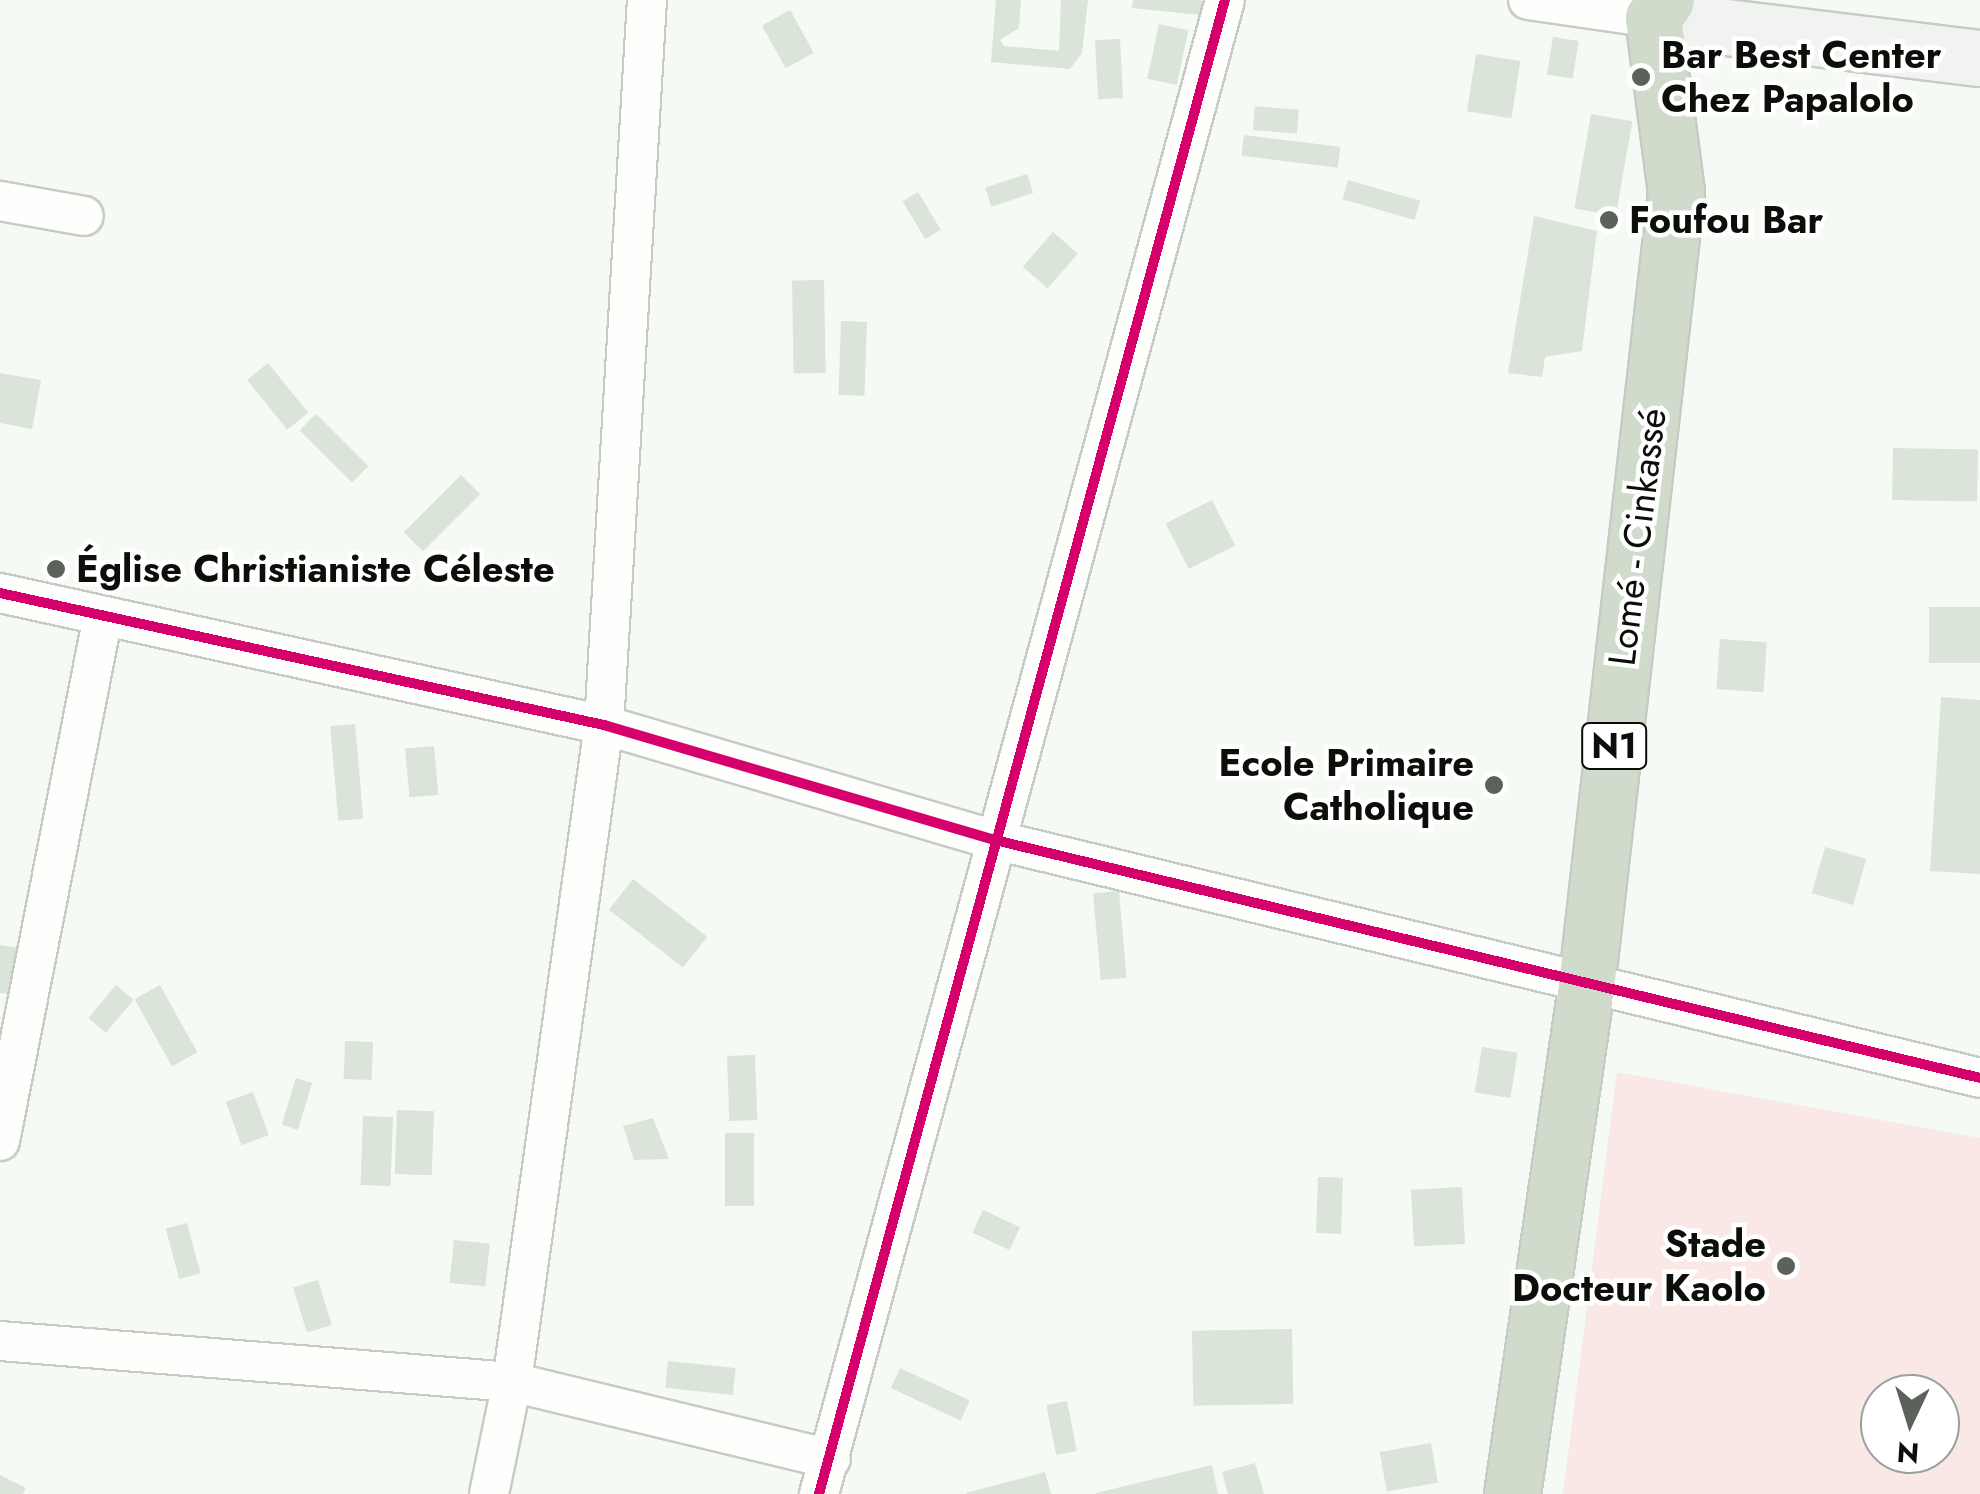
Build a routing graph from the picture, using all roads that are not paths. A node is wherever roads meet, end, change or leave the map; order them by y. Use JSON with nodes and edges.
{"nodes":[{"id":1,"x":647,"y":0,"type":"edge"},
{"id":2,"x":1225,"y":0,"type":"edge"},
{"id":3,"x":1528,"y":0,"type":"edge"},
{"id":4,"x":1659,"y":9,"type":"edge"},
{"id":5,"x":1980,"y":58,"type":"edge"},
{"id":6,"x":0,"y":201,"type":"edge"},
{"id":7,"x":84,"y":216,"type":"dead end"},
{"id":8,"x":0,"y":594,"type":"edge"},
{"id":9,"x":103,"y":616,"type":"junction"},
{"id":10,"x":604,"y":725,"type":"junction"},
{"id":11,"x":995,"y":840,"type":"junction"},
{"id":12,"x":1586,"y":987,"type":"junction"},
{"id":13,"x":1980,"y":1078,"type":"edge"},
{"id":14,"x":0,"y":1141,"type":"edge"},
{"id":15,"x":0,"y":1342,"type":"edge"},
{"id":16,"x":512,"y":1382,"type":"junction"},
{"id":17,"x":825,"y":1476,"type":"edge"},
{"id":18,"x":489,"y":1494,"type":"edge"},
{"id":19,"x":1512,"y":1494,"type":"edge"}],
"edges":[{"from":1,"to":10,"type":"street"},
{"from":2,"to":11,"type":"street"},
{"from":3,"to":4,"type":"street"},
{"from":4,"to":5,"type":"street"},
{"from":4,"to":12,"type":"highway","name":"Lomé - Cinkassé","number":"N1"},
{"from":6,"to":7,"type":"street"},
{"from":8,"to":9,"type":"street"},
{"from":9,"to":10,"type":"street"},
{"from":9,"to":14,"type":"street"},
{"from":10,"to":11,"type":"street"},
{"from":10,"to":16,"type":"street"},
{"from":11,"to":12,"type":"street"},
{"from":11,"to":17,"type":"street"},
{"from":12,"to":13,"type":"street"},
{"from":12,"to":19,"type":"highway","name":"Lomé - Cinkassé","number":"N1"},
{"from":15,"to":16,"type":"street"},
{"from":16,"to":17,"type":"street"},
{"from":16,"to":18,"type":"street"}]}
